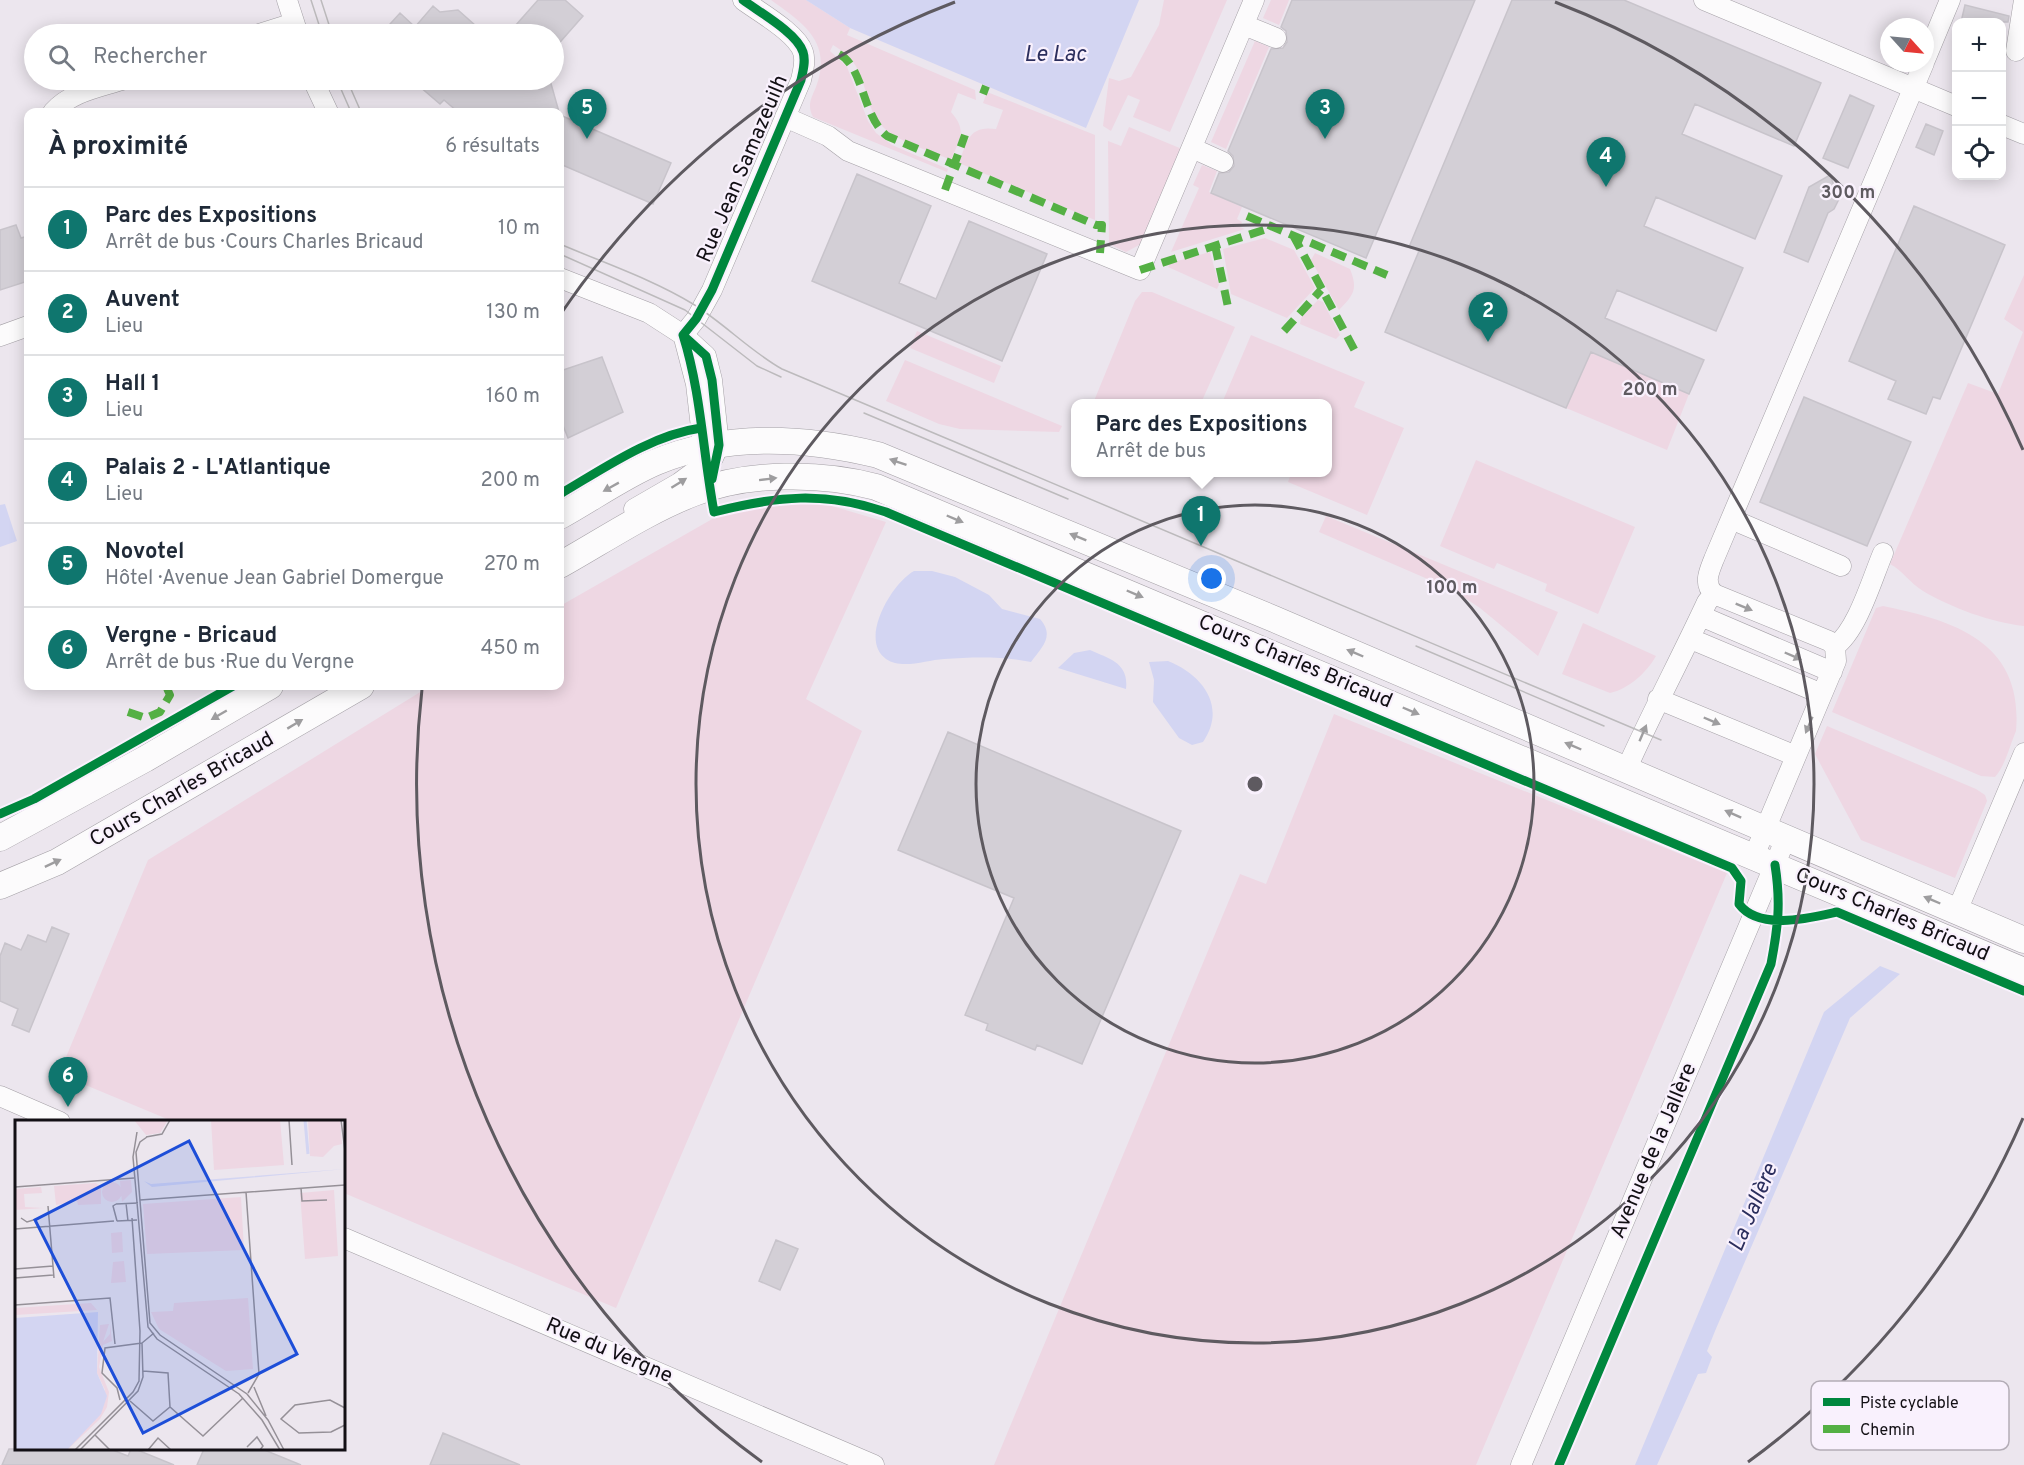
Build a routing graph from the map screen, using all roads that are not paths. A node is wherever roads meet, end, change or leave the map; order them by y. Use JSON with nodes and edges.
{"nodes":[{"id":1,"x":287,"y":0,"type":"edge"},
{"id":2,"x":743,"y":0,"type":"edge"},
{"id":3,"x":1254,"y":0,"type":"edge"},
{"id":4,"x":1704,"y":0,"type":"edge"},
{"id":5,"x":1950,"y":0,"type":"edge"},
{"id":6,"x":2024,"y":0,"type":"edge"},
{"id":7,"x":294,"y":24,"type":"edge"},
{"id":8,"x":1244,"y":25,"type":"junction"},
{"id":9,"x":1276,"y":38,"type":"dead end"},
{"id":10,"x":1934,"y":38,"type":"edge"},
{"id":11,"x":2016,"y":51,"type":"dead end"},
{"id":12,"x":1920,"y":72,"type":"edge"},
{"id":13,"x":1913,"y":88,"type":"junction"},
{"id":14,"x":91,"y":90,"type":"edge"},
{"id":15,"x":318,"y":90,"type":"edge"},
{"id":16,"x":1952,"y":104,"type":"edge"},
{"id":17,"x":57,"y":108,"type":"edge"},
{"id":18,"x":326,"y":108,"type":"edge"},
{"id":19,"x":783,"y":122,"type":"junction"},
{"id":20,"x":2004,"y":126,"type":"edge"},
{"id":21,"x":2024,"y":134,"type":"edge"},
{"id":22,"x":1192,"y":148,"type":"junction"},
{"id":23,"x":1223,"y":162,"type":"dead end"},
{"id":24,"x":564,"y":280,"type":"edge"},
{"id":25,"x":24,"y":327,"type":"edge"},
{"id":26,"x":683,"y":335,"type":"junction"},
{"id":27,"x":0,"y":336,"type":"edge"},
{"id":28,"x":709,"y":462,"type":"junction"},
{"id":29,"x":564,"y":514,"type":"edge"},
{"id":30,"x":1731,"y":519,"type":"junction"},
{"id":31,"x":1883,"y":553,"type":"dead end"},
{"id":32,"x":564,"y":557,"type":"edge"},
{"id":33,"x":564,"y":563,"type":"edge"},
{"id":34,"x":1841,"y":566,"type":"dead end"},
{"id":35,"x":1714,"y":594,"type":"junction"},
{"id":36,"x":1701,"y":616,"type":"junction"},
{"id":37,"x":1691,"y":639,"type":"junction"},
{"id":38,"x":1835,"y":646,"type":"junction"},
{"id":39,"x":1832,"y":672,"type":"junction"},
{"id":40,"x":263,"y":690,"type":"edge"},
{"id":41,"x":354,"y":690,"type":"edge"},
{"id":42,"x":1822,"y":694,"type":"junction"},
{"id":43,"x":1659,"y":699,"type":"junction"},
{"id":44,"x":2024,"y":753,"type":"edge"},
{"id":45,"x":1796,"y":756,"type":"junction"},
{"id":46,"x":1627,"y":768,"type":"junction"},
{"id":47,"x":1776,"y":833,"type":"junction"},
{"id":48,"x":0,"y":838,"type":"edge"},
{"id":49,"x":1764,"y":860,"type":"junction"},
{"id":50,"x":0,"y":886,"type":"edge"},
{"id":51,"x":1958,"y":911,"type":"junction"},
{"id":52,"x":2024,"y":940,"type":"edge"},
{"id":53,"x":2024,"y":971,"type":"edge"},
{"id":54,"x":0,"y":1096,"type":"edge"},
{"id":55,"x":55,"y":1120,"type":"edge"},
{"id":56,"x":345,"y":1238,"type":"edge"},
{"id":57,"x":874,"y":1465,"type":"edge"},
{"id":58,"x":1521,"y":1465,"type":"edge"}],
"edges":[{"from":1,"to":7,"type":"street"},
{"from":2,"to":19,"type":"street","name":"Rue Jean Samazeuilh"},
{"from":3,"to":8,"type":"street"},
{"from":4,"to":13,"type":"street"},
{"from":5,"to":10,"type":"street"},
{"from":6,"to":11,"type":"street"},
{"from":8,"to":9,"type":"street"},
{"from":8,"to":22,"type":"street"},
{"from":12,"to":13,"type":"street"},
{"from":13,"to":16,"type":"street"},
{"from":13,"to":30,"type":"street"},
{"from":14,"to":17,"type":"street"},
{"from":15,"to":18,"type":"street"},
{"from":19,"to":22,"type":"street"},
{"from":19,"to":26,"type":"street","name":"Rue Jean Samazeuilh"},
{"from":20,"to":21,"type":"street"},
{"from":22,"to":23,"type":"street"},
{"from":24,"to":26,"type":"street"},
{"from":25,"to":27,"type":"street"},
{"from":26,"to":28,"type":"street"},
{"from":28,"to":29,"type":"main road","name":"Cours Charles Bricaud","one_way":true},
{"from":32,"to":28,"type":"street","one_way":true},
{"from":28,"to":33,"type":"main road","name":"Cours Charles Bricaud"},
{"from":46,"to":28,"type":"main road","name":"Cours Charles Bricaud","one_way":true},
{"from":28,"to":49,"type":"main road","name":"Cours Charles Bricaud","one_way":true},
{"from":30,"to":34,"type":"street"},
{"from":30,"to":35,"type":"street"},
{"from":31,"to":38,"type":"street"},
{"from":35,"to":36,"type":"street"},
{"from":35,"to":38,"type":"street","one_way":true},
{"from":36,"to":37,"type":"street"},
{"from":36,"to":39,"type":"street","one_way":true},
{"from":37,"to":42,"type":"street"},
{"from":37,"to":43,"type":"street"},
{"from":38,"to":39,"type":"street","name":"Avenue de la Jallère"},
{"from":39,"to":42,"type":"street","name":"Avenue de la Jallère"},
{"from":40,"to":48,"type":"main road","one_way":true},
{"from":50,"to":41,"type":"main road","name":"Cours Charles Bricaud","one_way":true},
{"from":42,"to":45,"type":"street","name":"Avenue de la Jallère","one_way":true},
{"from":43,"to":45,"type":"street","one_way":true},
{"from":46,"to":43,"type":"street","one_way":true},
{"from":44,"to":51,"type":"street"},
{"from":45,"to":47,"type":"street","name":"Avenue de la Jallère"},
{"from":47,"to":46,"type":"main road","name":"Cours Charles Bricaud","one_way":true},
{"from":47,"to":49,"type":"street","name":"Avenue de la Jallère"},
{"from":51,"to":47,"type":"main road","name":"Cours Charles Bricaud","one_way":true},
{"from":49,"to":53,"type":"main road","name":"Cours Charles Bricaud"},
{"from":49,"to":58,"type":"street","name":"Avenue de la Jallère"},
{"from":51,"to":52,"type":"main road","name":"Cours Charles Bricaud"},
{"from":54,"to":55,"type":"street"},
{"from":56,"to":57,"type":"street","name":"Rue du Vergne"}]}
